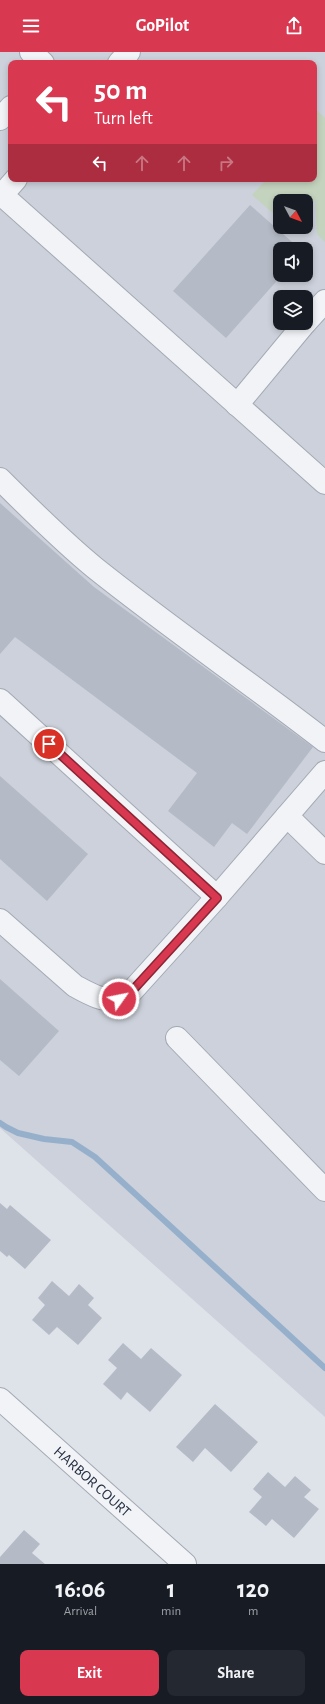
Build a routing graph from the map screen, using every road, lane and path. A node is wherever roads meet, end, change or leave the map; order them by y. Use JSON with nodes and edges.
{"nodes":[{"id":1,"x":31,"y":52,"type":"edge"},
{"id":2,"x":129,"y":52,"type":"edge"},
{"id":3,"x":40,"y":60,"type":"edge"},
{"id":4,"x":122,"y":60,"type":"edge"},
{"id":5,"x":8,"y":110,"type":"edge"},
{"id":6,"x":0,"y":119,"type":"edge"},
{"id":7,"x":13,"y":182,"type":"edge"},
{"id":8,"x":1,"y":194,"type":"edge"},
{"id":9,"x":325,"y":301,"type":"edge"},
{"id":10,"x":313,"y":315,"type":"edge"},
{"id":11,"x":300,"y":330,"type":"edge"},
{"id":12,"x":237,"y":405,"type":"junction"},
{"id":13,"x":0,"y":479,"type":"edge"},
{"id":14,"x":325,"y":483,"type":"edge"},
{"id":15,"x":0,"y":700,"type":"edge"},
{"id":16,"x":325,"y":741,"type":"edge"},
{"id":17,"x":325,"y":772,"type":"edge"},
{"id":18,"x":287,"y":816,"type":"junction"},
{"id":19,"x":325,"y":853,"type":"edge"},
{"id":20,"x":217,"y":898,"type":"junction"},
{"id":21,"x":0,"y":920,"type":"edge"},
{"id":22,"x":177,"y":1038,"type":"dead end"},
{"id":23,"x":325,"y":1190,"type":"edge"},
{"id":24,"x":0,"y":1399,"type":"edge"},
{"id":25,"x":185,"y":1564,"type":"edge"}],
"edges":[{"from":1,"to":3,"type":"street"},
{"from":2,"to":4,"type":"street"},
{"from":5,"to":6,"type":"street"},
{"from":7,"to":8,"type":"street"},
{"from":8,"to":12,"type":"street"},
{"from":9,"to":10,"type":"street"},
{"from":11,"to":12,"type":"street"},
{"from":12,"to":14,"type":"street"},
{"from":13,"to":16,"type":"street"},
{"from":15,"to":20,"type":"street"},
{"from":17,"to":18,"type":"street"},
{"from":18,"to":19,"type":"street"},
{"from":18,"to":20,"type":"street"},
{"from":20,"to":21,"type":"street"},
{"from":22,"to":23,"type":"street"},
{"from":24,"to":25,"type":"street","name":"HARBOR COURT"}]}
